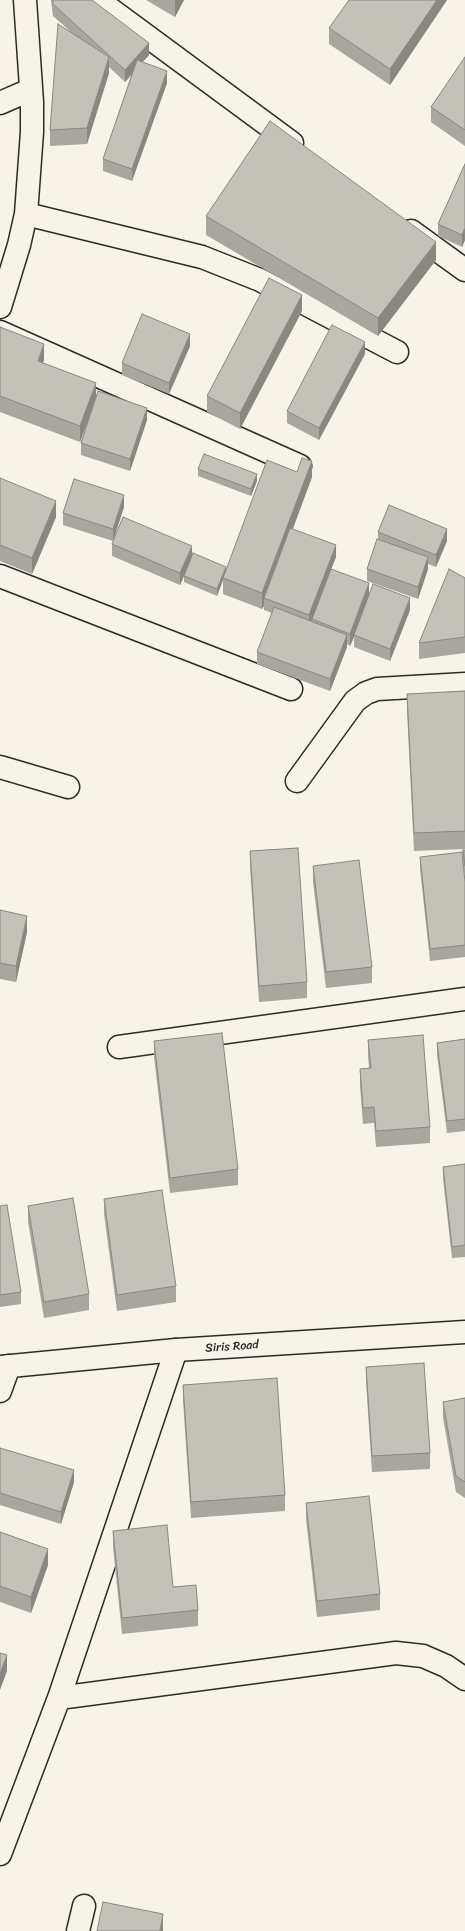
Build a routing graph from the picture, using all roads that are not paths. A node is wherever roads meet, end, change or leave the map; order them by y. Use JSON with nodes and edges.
{"nodes":[{"id":1,"x":25,"y":0,"type":"edge"},
{"id":2,"x":98,"y":0,"type":"edge"},
{"id":3,"x":30,"y":90,"type":"junction"},
{"id":4,"x":0,"y":102,"type":"edge"},
{"id":5,"x":310,"y":156,"type":"edge"},
{"id":6,"x":26,"y":214,"type":"junction"},
{"id":7,"x":394,"y":218,"type":"edge"},
{"id":8,"x":465,"y":270,"type":"edge"},
{"id":9,"x":0,"y":307,"type":"edge"},
{"id":10,"x":0,"y":332,"type":"edge"},
{"id":11,"x":397,"y":352,"type":"dead end"},
{"id":12,"x":300,"y":466,"type":"edge"},
{"id":13,"x":0,"y":576,"type":"edge"},
{"id":14,"x":465,"y":684,"type":"edge"},
{"id":15,"x":291,"y":689,"type":"dead end"},
{"id":16,"x":0,"y":767,"type":"edge"},
{"id":17,"x":297,"y":781,"type":"dead end"},
{"id":18,"x":68,"y":787,"type":"dead end"},
{"id":19,"x":465,"y":999,"type":"edge"},
{"id":20,"x":119,"y":1048,"type":"dead end"},
{"id":21,"x":465,"y":1332,"type":"edge"},
{"id":22,"x":176,"y":1350,"type":"junction"},
{"id":23,"x":5,"y":1367,"type":"edge"},
{"id":24,"x":0,"y":1391,"type":"edge"},
{"id":25,"x":465,"y":1679,"type":"edge"},
{"id":26,"x":59,"y":1698,"type":"junction"},
{"id":27,"x":0,"y":1854,"type":"edge"},
{"id":28,"x":84,"y":1906,"type":"dead end"},
{"id":29,"x":78,"y":1931,"type":"edge"}],
"edges":[{"from":1,"to":3,"type":"street"},
{"from":2,"to":5,"type":"street"},
{"from":3,"to":4,"type":"street"},
{"from":3,"to":6,"type":"street"},
{"from":6,"to":9,"type":"street"},
{"from":6,"to":11,"type":"street"},
{"from":7,"to":8,"type":"street"},
{"from":10,"to":12,"type":"street"},
{"from":13,"to":15,"type":"street"},
{"from":14,"to":17,"type":"street"},
{"from":16,"to":18,"type":"street"},
{"from":19,"to":20,"type":"street"},
{"from":21,"to":22,"type":"street","name":"Siris Road"},
{"from":22,"to":23,"type":"street","name":"Siris Road"},
{"from":22,"to":26,"type":"street"},
{"from":23,"to":24,"type":"street"},
{"from":25,"to":26,"type":"street"},
{"from":26,"to":27,"type":"street"},
{"from":28,"to":29,"type":"street"}]}
